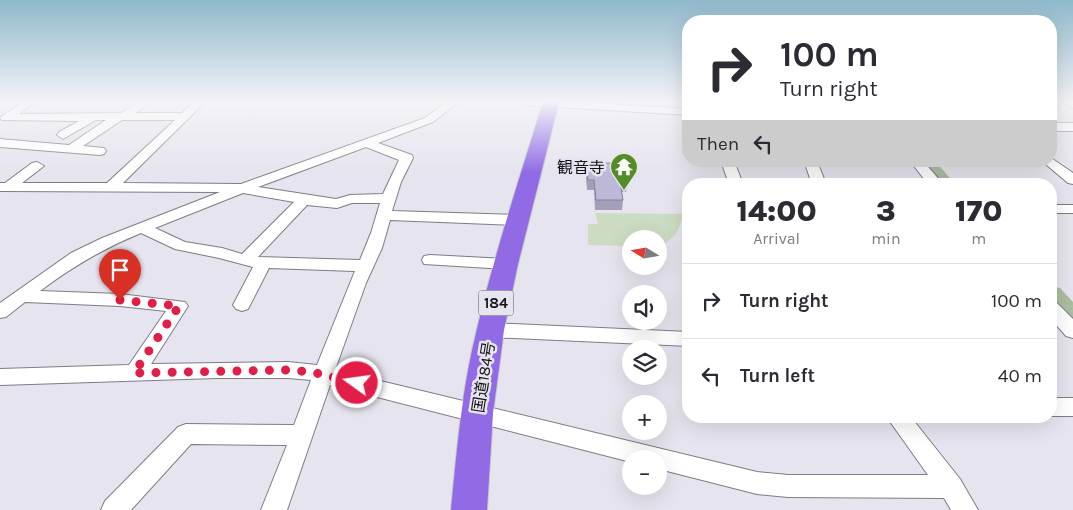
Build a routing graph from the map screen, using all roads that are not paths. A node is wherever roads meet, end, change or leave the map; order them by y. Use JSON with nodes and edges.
{"nodes":[{"id":1,"x":80,"y":126,"type":"edge"},
{"id":2,"x":107,"y":126,"type":"edge"},
{"id":3,"x":175,"y":126,"type":"edge"},
{"id":4,"x":413,"y":126,"type":"edge"},
{"id":5,"x":545,"y":126,"type":"edge"},
{"id":6,"x":1057,"y":127,"type":"edge"},
{"id":7,"x":1073,"y":127,"type":"edge"},
{"id":8,"x":64,"y":136,"type":"dead end"},
{"id":9,"x":0,"y":143,"type":"edge"},
{"id":10,"x":366,"y":143,"type":"junction"},
{"id":11,"x":74,"y":146,"type":"dead end"},
{"id":12,"x":100,"y":151,"type":"dead end"},
{"id":13,"x":37,"y":166,"type":"dead end"},
{"id":14,"x":921,"y":167,"type":"edge"},
{"id":15,"x":1056,"y":167,"type":"edge"},
{"id":16,"x":931,"y":178,"type":"edge"},
{"id":17,"x":1073,"y":180,"type":"edge"},
{"id":18,"x":4,"y":187,"type":"edge"},
{"id":19,"x":110,"y":188,"type":"junction"},
{"id":20,"x":243,"y":188,"type":"junction"},
{"id":21,"x":304,"y":200,"type":"junction"},
{"id":22,"x":386,"y":206,"type":"junction"},
{"id":23,"x":1057,"y":209,"type":"edge"},
{"id":24,"x":1073,"y":209,"type":"edge"},
{"id":25,"x":518,"y":220,"type":"junction"},
{"id":26,"x":140,"y":227,"type":"junction"},
{"id":27,"x":430,"y":260,"type":"dead end"},
{"id":28,"x":245,"y":261,"type":"junction"},
{"id":29,"x":263,"y":263,"type":"junction"},
{"id":30,"x":506,"y":264,"type":"junction"},
{"id":31,"x":366,"y":266,"type":"junction"},
{"id":32,"x":22,"y":296,"type":"junction"},
{"id":33,"x":242,"y":305,"type":"dead end"},
{"id":34,"x":1,"y":310,"type":"edge"},
{"id":35,"x":1057,"y":314,"type":"edge"},
{"id":36,"x":490,"y":330,"type":"junction"},
{"id":37,"x":1073,"y":331,"type":"edge"},
{"id":38,"x":682,"y":339,"type":"edge"},
{"id":39,"x":134,"y":373,"type":"junction"},
{"id":40,"x":322,"y":374,"type":"junction"},
{"id":41,"x":3,"y":380,"type":"edge"},
{"id":42,"x":1057,"y":407,"type":"edge"},
{"id":43,"x":1073,"y":407,"type":"edge"},
{"id":44,"x":477,"y":413,"type":"junction"},
{"id":45,"x":902,"y":423,"type":"edge"},
{"id":46,"x":300,"y":435,"type":"junction"},
{"id":47,"x":951,"y":487,"type":"junction"},
{"id":48,"x":114,"y":510,"type":"edge"},
{"id":49,"x":274,"y":510,"type":"edge"},
{"id":50,"x":469,"y":510,"type":"edge"},
{"id":51,"x":965,"y":510,"type":"edge"}],
"edges":[{"from":1,"to":8,"type":"street"},
{"from":2,"to":11,"type":"street"},
{"from":3,"to":19,"type":"street"},
{"from":4,"to":10,"type":"street"},
{"from":5,"to":25,"type":"highway","name":"国道184号","number":"184"},
{"from":6,"to":7,"type":"street"},
{"from":9,"to":12,"type":"street"},
{"from":10,"to":20,"type":"street"},
{"from":10,"to":22,"type":"street"},
{"from":13,"to":18,"type":"street"},
{"from":14,"to":16,"type":"street"},
{"from":15,"to":17,"type":"street"},
{"from":18,"to":19,"type":"street"},
{"from":19,"to":20,"type":"street"},
{"from":20,"to":21,"type":"street"},
{"from":20,"to":26,"type":"street"},
{"from":21,"to":22,"type":"street"},
{"from":21,"to":28,"type":"street"},
{"from":22,"to":25,"type":"street"},
{"from":22,"to":31,"type":"street"},
{"from":23,"to":24,"type":"street"},
{"from":25,"to":30,"type":"highway","name":"国道184号","number":"184"},
{"from":26,"to":28,"type":"street"},
{"from":26,"to":32,"type":"street"},
{"from":27,"to":30,"type":"street"},
{"from":28,"to":29,"type":"street"},
{"from":29,"to":31,"type":"street"},
{"from":29,"to":33,"type":"street"},
{"from":30,"to":36,"type":"highway","name":"国道184号","number":"184"},
{"from":31,"to":40,"type":"street"},
{"from":32,"to":34,"type":"street"},
{"from":32,"to":39,"type":"street"},
{"from":35,"to":37,"type":"street"},
{"from":36,"to":38,"type":"street"},
{"from":36,"to":44,"type":"highway","name":"国道184号","number":"184"},
{"from":39,"to":40,"type":"street"},
{"from":39,"to":41,"type":"street"},
{"from":40,"to":44,"type":"street"},
{"from":40,"to":46,"type":"street"},
{"from":42,"to":43,"type":"street"},
{"from":44,"to":47,"type":"street"},
{"from":44,"to":50,"type":"highway","name":"国道184号","number":"184"},
{"from":45,"to":47,"type":"street"},
{"from":46,"to":48,"type":"street"},
{"from":46,"to":49,"type":"street"},
{"from":47,"to":51,"type":"street"}]}
